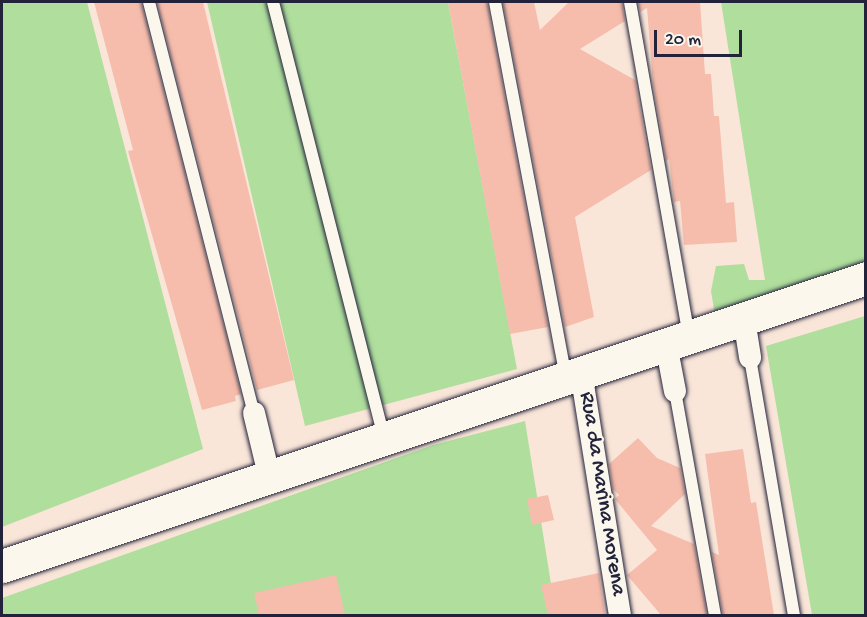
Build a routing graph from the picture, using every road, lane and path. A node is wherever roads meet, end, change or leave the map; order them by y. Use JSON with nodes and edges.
{"nodes":[{"id":1,"x":149,"y":2,"type":"edge"},
{"id":2,"x":273,"y":2,"type":"edge"},
{"id":3,"x":495,"y":2,"type":"edge"},
{"id":4,"x":630,"y":2,"type":"edge"},
{"id":5,"x":866,"y":278,"type":"edge"},
{"id":6,"x":744,"y":319,"type":"junction"},
{"id":7,"x":678,"y":340,"type":"junction"},
{"id":8,"x":750,"y":358,"type":"joint"},
{"id":9,"x":574,"y":375,"type":"junction"},
{"id":10,"x":675,"y":391,"type":"joint"},
{"id":11,"x":254,"y":412,"type":"joint"},
{"id":12,"x":384,"y":437,"type":"junction"},
{"id":13,"x":269,"y":475,"type":"junction"},
{"id":14,"x":2,"y":566,"type":"edge"},
{"id":15,"x":620,"y":615,"type":"edge"},
{"id":16,"x":715,"y":615,"type":"edge"},
{"id":17,"x":794,"y":615,"type":"edge"}],
"edges":[{"from":1,"to":11,"type":"lane"},
{"from":2,"to":12,"type":"lane"},
{"from":3,"to":9,"type":"lane"},
{"from":4,"to":7,"type":"lane"},
{"from":5,"to":6,"type":"main road"},
{"from":6,"to":7,"type":"main road"},
{"from":6,"to":8,"type":"street"},
{"from":7,"to":9,"type":"main road"},
{"from":7,"to":10,"type":"street"},
{"from":8,"to":17,"type":"lane"},
{"from":9,"to":12,"type":"main road"},
{"from":9,"to":15,"type":"street","name":"Rua da Marina Morena"},
{"from":10,"to":16,"type":"lane"},
{"from":11,"to":13,"type":"street"},
{"from":12,"to":13,"type":"main road"},
{"from":13,"to":14,"type":"main road"}]}
